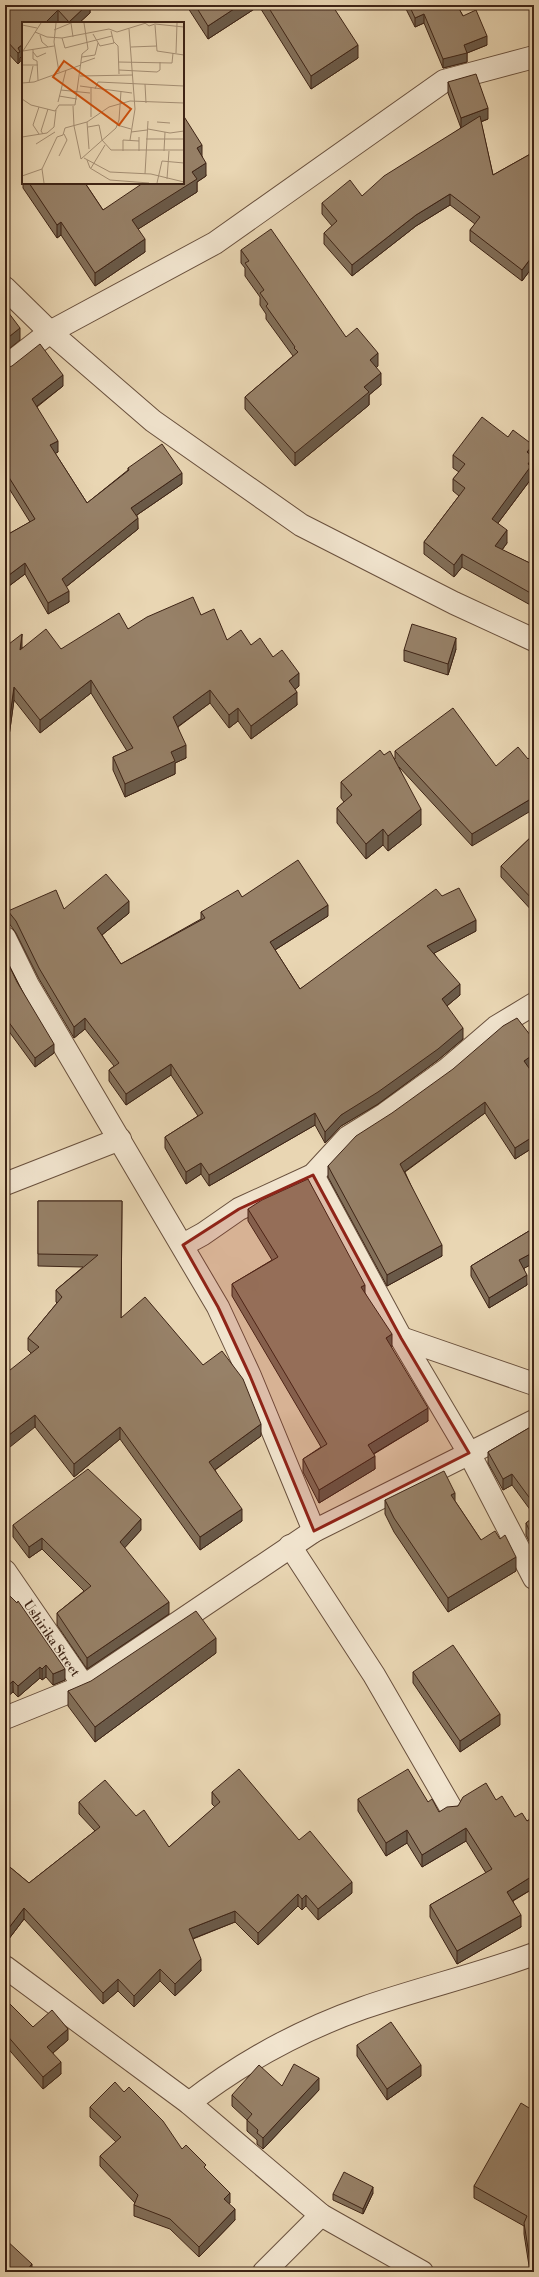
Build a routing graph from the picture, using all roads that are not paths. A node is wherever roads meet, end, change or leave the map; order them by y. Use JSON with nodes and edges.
{"nodes":[{"id":1,"x":534,"y":57,"type":"edge"},
{"id":2,"x":5,"y":288,"type":"edge"},
{"id":3,"x":50,"y":332,"type":"junction"},
{"id":4,"x":5,"y":367,"type":"edge"},
{"id":5,"x":534,"y":640,"type":"edge"},
{"id":6,"x":5,"y":938,"type":"edge"},
{"id":7,"x":534,"y":1004,"type":"edge"},
{"id":8,"x":120,"y":1139,"type":"junction"},
{"id":9,"x":313,"y":1175,"type":"junction"},
{"id":10,"x":5,"y":1184,"type":"edge"},
{"id":11,"x":183,"y":1245,"type":"junction"},
{"id":12,"x":401,"y":1338,"type":"junction"},
{"id":13,"x":534,"y":1384,"type":"edge"},
{"id":14,"x":534,"y":1421,"type":"edge"},
{"id":15,"x":468,"y":1453,"type":"junction"},
{"id":16,"x":314,"y":1532,"type":"junction"},
{"id":17,"x":290,"y":1546,"type":"junction"},
{"id":18,"x":5,"y":1571,"type":"edge"},
{"id":19,"x":534,"y":1578,"type":"edge"},
{"id":20,"x":84,"y":1686,"type":"junction"},
{"id":21,"x":5,"y":1718,"type":"edge"},
{"id":22,"x":451,"y":1808,"type":"edge"},
{"id":23,"x":534,"y":1954,"type":"edge"},
{"id":24,"x":5,"y":1967,"type":"edge"},
{"id":25,"x":189,"y":2103,"type":"junction"},
{"id":26,"x":321,"y":2215,"type":"junction"},
{"id":27,"x":264,"y":2272,"type":"edge"},
{"id":28,"x":422,"y":2272,"type":"edge"}],
"edges":[{"from":1,"to":3,"type":"street"},
{"from":2,"to":3,"type":"street"},
{"from":3,"to":4,"type":"street"},
{"from":3,"to":5,"type":"street"},
{"from":6,"to":8,"type":"street"},
{"from":7,"to":9,"type":"street"},
{"from":8,"to":10,"type":"street"},
{"from":8,"to":11,"type":"street"},
{"from":9,"to":11,"type":"street"},
{"from":9,"to":12,"type":"street"},
{"from":11,"to":16,"type":"street"},
{"from":12,"to":13,"type":"street"},
{"from":12,"to":15,"type":"street"},
{"from":14,"to":15,"type":"street"},
{"from":15,"to":16,"type":"street"},
{"from":15,"to":19,"type":"street"},
{"from":16,"to":17,"type":"street"},
{"from":17,"to":20,"type":"street"},
{"from":17,"to":22,"type":"street"},
{"from":18,"to":20,"type":"street","name":"Ushirika Street"},
{"from":20,"to":21,"type":"street"},
{"from":23,"to":25,"type":"street"},
{"from":24,"to":25,"type":"street"},
{"from":25,"to":26,"type":"street"},
{"from":26,"to":27,"type":"street"},
{"from":26,"to":28,"type":"street"}]}
